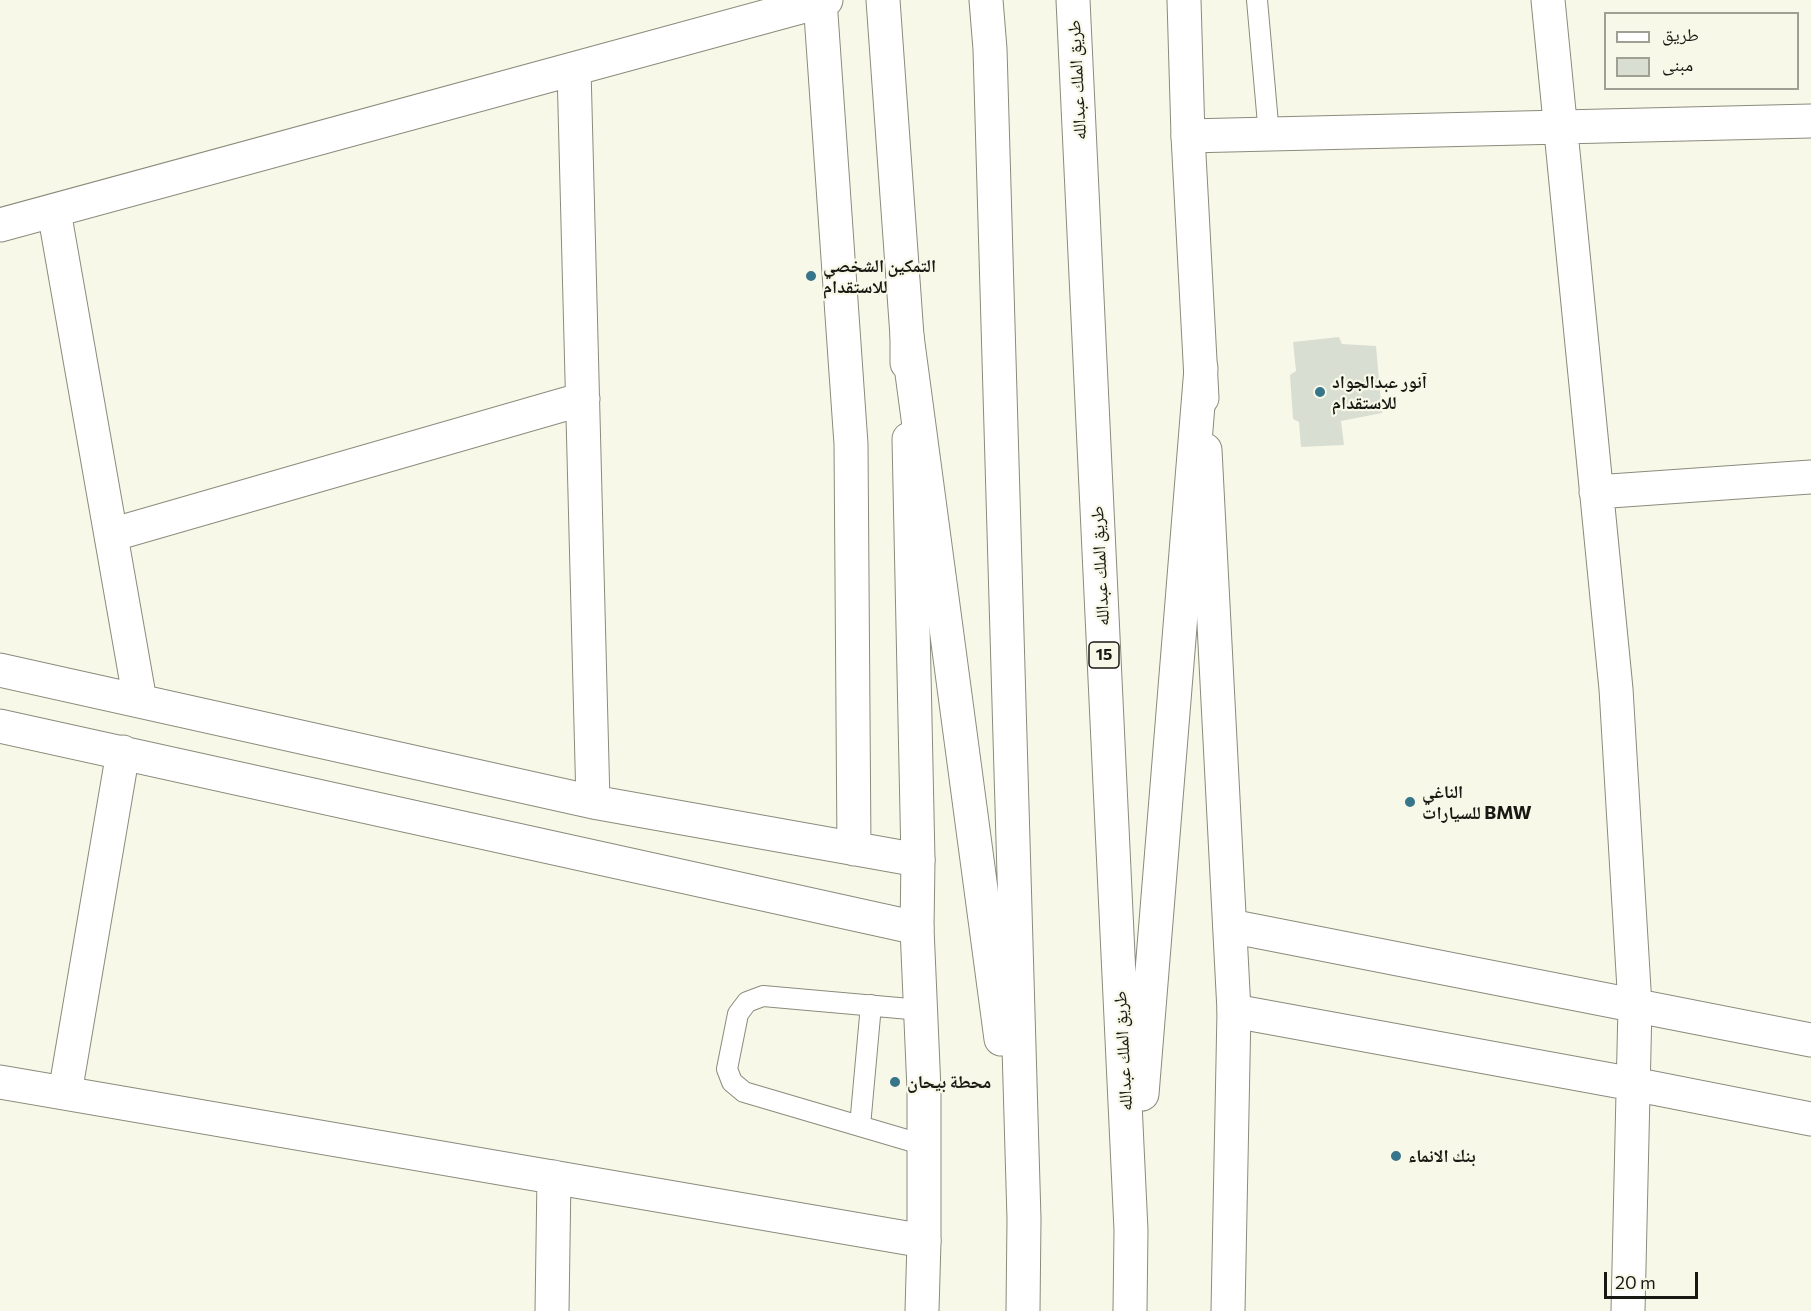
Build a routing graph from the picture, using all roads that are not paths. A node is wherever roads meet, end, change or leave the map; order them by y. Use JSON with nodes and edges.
{"nodes":[{"id":1,"x":883,"y":0,"type":"edge"},
{"id":2,"x":986,"y":0,"type":"edge"},
{"id":3,"x":1073,"y":0,"type":"edge"},
{"id":4,"x":1184,"y":0,"type":"edge"},
{"id":5,"x":1257,"y":0,"type":"edge"},
{"id":6,"x":1548,"y":0,"type":"edge"},
{"id":7,"x":822,"y":1,"type":"edge"},
{"id":8,"x":574,"y":69,"type":"junction"},
{"id":9,"x":1811,"y":121,"type":"edge"},
{"id":10,"x":1560,"y":128,"type":"junction"},
{"id":11,"x":1269,"y":135,"type":"junction"},
{"id":12,"x":1188,"y":136,"type":"junction"},
{"id":13,"x":54,"y":210,"type":"junction"},
{"id":14,"x":0,"y":225,"type":"edge"},
{"id":15,"x":907,"y":336,"type":"junction"},
{"id":16,"x":1201,"y":368,"type":"junction"},
{"id":17,"x":583,"y":399,"type":"junction"},
{"id":18,"x":1811,"y":477,"type":"edge"},
{"id":19,"x":1596,"y":492,"type":"junction"},
{"id":20,"x":111,"y":535,"type":"junction"},
{"id":21,"x":0,"y":670,"type":"edge"},
{"id":22,"x":140,"y":701,"type":"junction"},
{"id":23,"x":0,"y":726,"type":"edge"},
{"id":24,"x":123,"y":752,"type":"junction"},
{"id":25,"x":593,"y":802,"type":"junction"},
{"id":26,"x":854,"y":849,"type":"junction"},
{"id":27,"x":918,"y":860,"type":"junction"},
{"id":28,"x":1230,"y":926,"type":"junction"},
{"id":29,"x":918,"y":928,"type":"junction"},
{"id":30,"x":871,"y":1005,"type":"junction"},
{"id":31,"x":1635,"y":1006,"type":"junction"},
{"id":32,"x":921,"y":1010,"type":"junction"},
{"id":33,"x":1234,"y":1011,"type":"junction"},
{"id":34,"x":1811,"y":1040,"type":"edge"},
{"id":35,"x":0,"y":1082,"type":"edge"},
{"id":36,"x":1633,"y":1084,"type":"junction"},
{"id":37,"x":65,"y":1093,"type":"junction"},
{"id":38,"x":1811,"y":1119,"type":"edge"},
{"id":39,"x":860,"y":1126,"type":"junction"},
{"id":40,"x":924,"y":1145,"type":"junction"},
{"id":41,"x":554,"y":1177,"type":"junction"},
{"id":42,"x":1024,"y":1219,"type":"junction"},
{"id":43,"x":1131,"y":1230,"type":"junction"},
{"id":44,"x":924,"y":1241,"type":"junction"},
{"id":45,"x":552,"y":1311,"type":"edge"},
{"id":46,"x":922,"y":1311,"type":"edge"},
{"id":47,"x":1023,"y":1311,"type":"edge"},
{"id":48,"x":1130,"y":1311,"type":"edge"},
{"id":49,"x":1227,"y":1311,"type":"edge"},
{"id":50,"x":1628,"y":1311,"type":"edge"}],
"edges":[{"from":1,"to":15,"type":"main road"},
{"from":2,"to":42,"type":"main road"},
{"from":3,"to":43,"type":"main road","name":"طريق الملك عبدالله","number":"15"},
{"from":4,"to":12,"type":"main road"},
{"from":5,"to":11,"type":"lane"},
{"from":6,"to":10,"type":"main road"},
{"from":7,"to":8,"type":"main road"},
{"from":7,"to":26,"type":"main road"},
{"from":8,"to":13,"type":"main road"},
{"from":8,"to":17,"type":"main road"},
{"from":9,"to":10,"type":"main road"},
{"from":10,"to":11,"type":"main road"},
{"from":10,"to":19,"type":"main road"},
{"from":11,"to":12,"type":"main road"},
{"from":12,"to":16,"type":"main road"},
{"from":13,"to":14,"type":"main road"},
{"from":13,"to":20,"type":"main road"},
{"from":15,"to":27,"type":"main road"},
{"from":15,"to":42,"type":"main road"},
{"from":16,"to":28,"type":"main road"},
{"from":16,"to":43,"type":"main road"},
{"from":17,"to":20,"type":"main road"},
{"from":17,"to":25,"type":"main road"},
{"from":18,"to":19,"type":"main road"},
{"from":19,"to":31,"type":"main road"},
{"from":20,"to":22,"type":"main road"},
{"from":21,"to":22,"type":"main road"},
{"from":22,"to":25,"type":"main road"},
{"from":23,"to":24,"type":"main road"},
{"from":24,"to":29,"type":"main road"},
{"from":24,"to":37,"type":"main road"},
{"from":25,"to":26,"type":"main road"},
{"from":26,"to":27,"type":"main road"},
{"from":27,"to":29,"type":"main road"},
{"from":28,"to":31,"type":"main road"},
{"from":28,"to":33,"type":"main road"},
{"from":29,"to":32,"type":"main road"},
{"from":30,"to":32,"type":"lane"},
{"from":30,"to":39,"type":"lane"},
{"from":30,"to":39,"type":"lane"},
{"from":31,"to":34,"type":"main road"},
{"from":31,"to":36,"type":"main road"},
{"from":32,"to":40,"type":"main road"},
{"from":33,"to":36,"type":"main road"},
{"from":33,"to":49,"type":"main road"},
{"from":35,"to":37,"type":"main road"},
{"from":36,"to":38,"type":"main road"},
{"from":36,"to":50,"type":"main road"},
{"from":37,"to":41,"type":"main road"},
{"from":39,"to":40,"type":"lane"},
{"from":40,"to":44,"type":"main road"},
{"from":41,"to":44,"type":"main road"},
{"from":41,"to":45,"type":"main road"},
{"from":42,"to":47,"type":"main road"},
{"from":43,"to":48,"type":"main road","name":"طريق الملك عبدالله","number":"15"},
{"from":44,"to":46,"type":"main road"}]}
